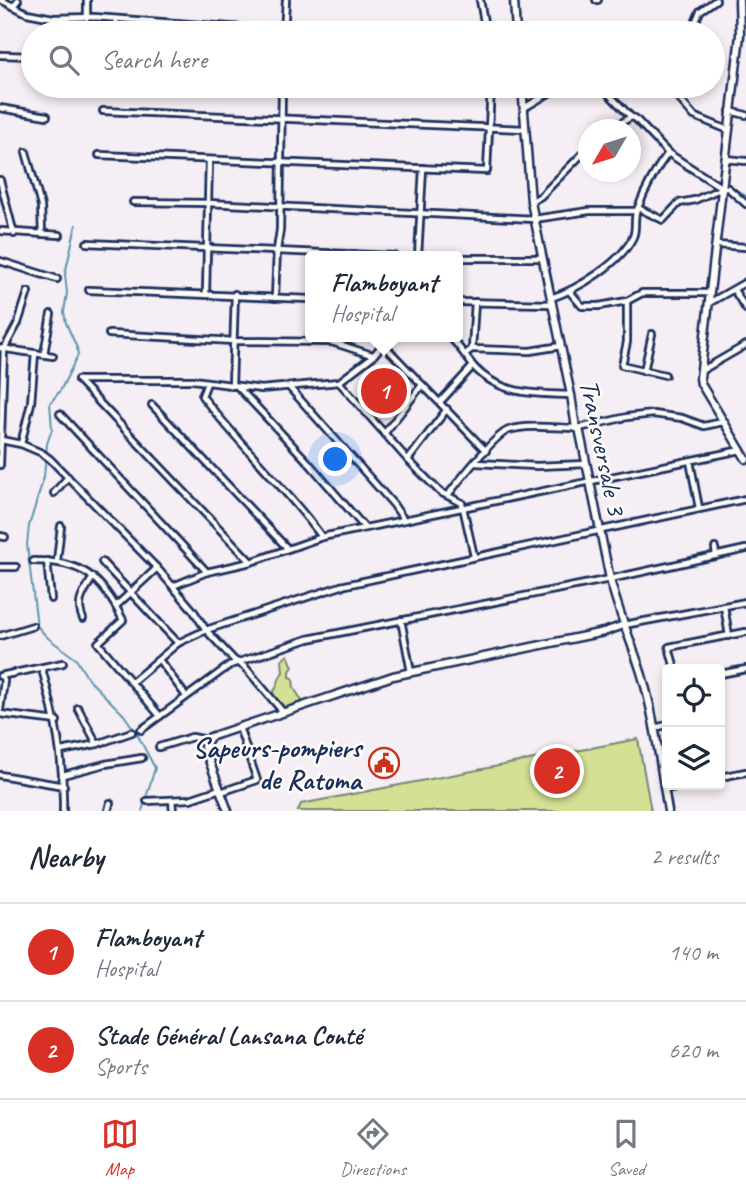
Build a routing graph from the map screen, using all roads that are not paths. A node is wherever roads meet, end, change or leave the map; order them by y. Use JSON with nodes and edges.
{"nodes":[{"id":1,"x":1,"y":0,"type":"edge"},
{"id":2,"x":18,"y":0,"type":"edge"},
{"id":3,"x":87,"y":0,"type":"edge"},
{"id":4,"x":286,"y":0,"type":"edge"},
{"id":5,"x":480,"y":0,"type":"edge"},
{"id":6,"x":514,"y":0,"type":"edge"},
{"id":7,"x":716,"y":0,"type":"edge"},
{"id":8,"x":739,"y":0,"type":"edge"},
{"id":9,"x":13,"y":6,"type":"junction"},
{"id":10,"x":87,"y":18,"type":"junction"},
{"id":11,"x":68,"y":19,"type":"joint"},
{"id":12,"x":116,"y":20,"type":"joint"},
{"id":13,"x":130,"y":21,"type":"edge"},
{"id":14,"x":285,"y":21,"type":"edge"},
{"id":15,"x":484,"y":21,"type":"edge"},
{"id":16,"x":515,"y":21,"type":"edge"},
{"id":17,"x":696,"y":21,"type":"edge"},
{"id":18,"x":743,"y":34,"type":"edge"},
{"id":19,"x":0,"y":55,"type":"edge"},
{"id":20,"x":21,"y":56,"type":"edge"},
{"id":21,"x":282,"y":98,"type":"edge"},
{"id":22,"x":490,"y":98,"type":"edge"},
{"id":23,"x":523,"y":98,"type":"edge"},
{"id":24,"x":541,"y":98,"type":"edge"},
{"id":25,"x":613,"y":98,"type":"edge"},
{"id":26,"x":678,"y":98,"type":"edge"},
{"id":27,"x":0,"y":108,"type":"edge"},
{"id":28,"x":524,"y":108,"type":"junction"},
{"id":29,"x":103,"y":111,"type":"dead end"},
{"id":30,"x":730,"y":111,"type":"junction"},
{"id":31,"x":746,"y":115,"type":"edge"},
{"id":32,"x":47,"y":116,"type":"dead end"},
{"id":33,"x":631,"y":117,"type":"junction"},
{"id":34,"x":281,"y":118,"type":"junction"},
{"id":35,"x":628,"y":119,"type":"edge"},
{"id":36,"x":488,"y":126,"type":"junction"},
{"id":37,"x":525,"y":129,"type":"junction"},
{"id":38,"x":728,"y":131,"type":"junction"},
{"id":39,"x":26,"y":152,"type":"dead end"},
{"id":40,"x":668,"y":153,"type":"junction"},
{"id":41,"x":99,"y":155,"type":"dead end"},
{"id":42,"x":578,"y":159,"type":"edge"},
{"id":43,"x":725,"y":159,"type":"junction"},
{"id":44,"x":209,"y":160,"type":"junction"},
{"id":45,"x":746,"y":161,"type":"edge"},
{"id":46,"x":280,"y":162,"type":"junction"},
{"id":47,"x":424,"y":168,"type":"junction"},
{"id":48,"x":0,"y":180,"type":"edge"},
{"id":49,"x":722,"y":188,"type":"junction"},
{"id":50,"x":133,"y":202,"type":"dead end"},
{"id":51,"x":531,"y":202,"type":"junction"},
{"id":52,"x":208,"y":203,"type":"junction"},
{"id":53,"x":746,"y":204,"type":"edge"},
{"id":54,"x":280,"y":207,"type":"junction"},
{"id":55,"x":637,"y":210,"type":"junction"},
{"id":56,"x":421,"y":213,"type":"junction"},
{"id":57,"x":534,"y":219,"type":"junction"},
{"id":58,"x":0,"y":231,"type":"edge"},
{"id":59,"x":14,"y":234,"type":"junction"},
{"id":60,"x":42,"y":234,"type":"junction"},
{"id":61,"x":60,"y":235,"type":"dead end"},
{"id":62,"x":87,"y":243,"type":"dead end"},
{"id":63,"x":716,"y":245,"type":"junction"},
{"id":64,"x":207,"y":247,"type":"junction"},
{"id":65,"x":746,"y":247,"type":"edge"},
{"id":66,"x":276,"y":250,"type":"junction"},
{"id":67,"x":305,"y":251,"type":"edge"},
{"id":68,"x":418,"y":251,"type":"edge"},
{"id":69,"x":463,"y":258,"type":"edge"},
{"id":70,"x":542,"y":258,"type":"junction"},
{"id":71,"x":0,"y":261,"type":"edge"},
{"id":72,"x":57,"y":279,"type":"dead end"},
{"id":73,"x":746,"y":282,"type":"edge"},
{"id":74,"x":89,"y":290,"type":"dead end"},
{"id":75,"x":734,"y":290,"type":"junction"},
{"id":76,"x":28,"y":292,"type":"dead end"},
{"id":77,"x":570,"y":292,"type":"junction"},
{"id":78,"x":206,"y":293,"type":"junction"},
{"id":79,"x":710,"y":293,"type":"junction"},
{"id":80,"x":235,"y":294,"type":"junction"},
{"id":81,"x":275,"y":298,"type":"junction"},
{"id":82,"x":305,"y":299,"type":"edge"},
{"id":83,"x":551,"y":301,"type":"junction"},
{"id":84,"x":627,"y":301,"type":"junction"},
{"id":85,"x":463,"y":302,"type":"edge"},
{"id":86,"x":475,"y":302,"type":"junction"},
{"id":87,"x":709,"y":303,"type":"junction"},
{"id":88,"x":746,"y":309,"type":"edge"},
{"id":89,"x":51,"y":314,"type":"dead end"},
{"id":90,"x":109,"y":334,"type":"dead end"},
{"id":91,"x":652,"y":334,"type":"dead end"},
{"id":92,"x":234,"y":341,"type":"junction"},
{"id":93,"x":305,"y":342,"type":"edge"},
{"id":94,"x":332,"y":342,"type":"edge"},
{"id":95,"x":454,"y":342,"type":"edge"},
{"id":96,"x":383,"y":344,"type":"joint"},
{"id":97,"x":746,"y":345,"type":"edge"},
{"id":98,"x":561,"y":346,"type":"junction"},
{"id":99,"x":2,"y":349,"type":"edge"},
{"id":100,"x":472,"y":349,"type":"junction"},
{"id":101,"x":35,"y":353,"type":"junction"},
{"id":102,"x":465,"y":354,"type":"junction"},
{"id":103,"x":44,"y":355,"type":"junction"},
{"id":104,"x":53,"y":356,"type":"dead end"},
{"id":105,"x":373,"y":356,"type":"junction"},
{"id":106,"x":473,"y":366,"type":"junction"},
{"id":107,"x":644,"y":371,"type":"junction"},
{"id":108,"x":700,"y":372,"type":"junction"},
{"id":109,"x":2,"y":375,"type":"edge"},
{"id":110,"x":665,"y":375,"type":"dead end"},
{"id":111,"x":339,"y":382,"type":"junction"},
{"id":112,"x":207,"y":383,"type":"junction"},
{"id":113,"x":422,"y":384,"type":"junction"},
{"id":114,"x":235,"y":386,"type":"junction"},
{"id":115,"x":289,"y":387,"type":"junction"},
{"id":116,"x":571,"y":395,"type":"junction"},
{"id":117,"x":440,"y":402,"type":"junction"},
{"id":118,"x":152,"y":405,"type":"dead end"},
{"id":119,"x":447,"y":409,"type":"junction"},
{"id":120,"x":60,"y":414,"type":"dead end"},
{"id":121,"x":723,"y":422,"type":"junction"},
{"id":122,"x":578,"y":428,"type":"junction"},
{"id":123,"x":384,"y":434,"type":"junction"},
{"id":124,"x":1,"y":440,"type":"edge"},
{"id":125,"x":746,"y":443,"type":"edge"},
{"id":126,"x":21,"y":444,"type":"junction"},
{"id":127,"x":739,"y":447,"type":"junction"},
{"id":128,"x":486,"y":451,"type":"junction"},
{"id":129,"x":746,"y":459,"type":"edge"},
{"id":130,"x":408,"y":460,"type":"junction"},
{"id":131,"x":690,"y":461,"type":"junction"},
{"id":132,"x":473,"y":463,"type":"junction"},
{"id":133,"x":586,"y":464,"type":"junction"},
{"id":134,"x":0,"y":465,"type":"edge"},
{"id":135,"x":68,"y":477,"type":"junction"},
{"id":136,"x":589,"y":483,"type":"junction"},
{"id":137,"x":54,"y":493,"type":"dead end"},
{"id":138,"x":448,"y":495,"type":"junction"},
{"id":139,"x":746,"y":499,"type":"edge"},
{"id":140,"x":699,"y":508,"type":"junction"},
{"id":141,"x":465,"y":509,"type":"junction"},
{"id":142,"x":404,"y":520,"type":"junction"},
{"id":143,"x":61,"y":526,"type":"dead end"},
{"id":144,"x":364,"y":527,"type":"junction"},
{"id":145,"x":599,"y":530,"type":"junction"},
{"id":146,"x":322,"y":537,"type":"junction"},
{"id":147,"x":288,"y":548,"type":"junction"},
{"id":148,"x":715,"y":548,"type":"dead end"},
{"id":149,"x":746,"y":549,"type":"edge"},
{"id":150,"x":716,"y":555,"type":"junction"},
{"id":151,"x":474,"y":556,"type":"junction"},
{"id":152,"x":33,"y":561,"type":"dead end"},
{"id":153,"x":47,"y":561,"type":"junction"},
{"id":154,"x":57,"y":561,"type":"junction"},
{"id":155,"x":102,"y":562,"type":"dead end"},
{"id":156,"x":251,"y":562,"type":"junction"},
{"id":157,"x":0,"y":567,"type":"edge"},
{"id":158,"x":16,"y":567,"type":"dead end"},
{"id":159,"x":157,"y":568,"type":"junction"},
{"id":160,"x":207,"y":572,"type":"junction"},
{"id":161,"x":93,"y":578,"type":"junction"},
{"id":162,"x":610,"y":579,"type":"junction"},
{"id":163,"x":173,"y":586,"type":"junction"},
{"id":164,"x":130,"y":594,"type":"junction"},
{"id":165,"x":51,"y":599,"type":"dead end"},
{"id":166,"x":746,"y":602,"type":"edge"},
{"id":167,"x":116,"y":606,"type":"junction"},
{"id":168,"x":724,"y":606,"type":"junction"},
{"id":169,"x":83,"y":619,"type":"dead end"},
{"id":170,"x":401,"y":620,"type":"junction"},
{"id":171,"x":624,"y":625,"type":"junction"},
{"id":172,"x":33,"y":626,"type":"dead end"},
{"id":173,"x":206,"y":630,"type":"junction"},
{"id":174,"x":746,"y":632,"type":"edge"},
{"id":175,"x":0,"y":636,"type":"edge"},
{"id":176,"x":729,"y":636,"type":"junction"},
{"id":177,"x":178,"y":643,"type":"junction"},
{"id":178,"x":160,"y":661,"type":"junction"},
{"id":179,"x":64,"y":663,"type":"dead end"},
{"id":180,"x":240,"y":663,"type":"junction"},
{"id":181,"x":674,"y":664,"type":"edge"},
{"id":182,"x":746,"y":668,"type":"edge"},
{"id":183,"x":42,"y":669,"type":"junction"},
{"id":184,"x":411,"y":672,"type":"junction"},
{"id":185,"x":725,"y":673,"type":"edge"},
{"id":186,"x":1,"y":676,"type":"edge"},
{"id":187,"x":132,"y":682,"type":"junction"},
{"id":188,"x":186,"y":696,"type":"junction"},
{"id":189,"x":78,"y":708,"type":"dead end"},
{"id":190,"x":0,"y":712,"type":"edge"},
{"id":191,"x":284,"y":713,"type":"junction"},
{"id":192,"x":160,"y":716,"type":"junction"},
{"id":193,"x":57,"y":721,"type":"junction"},
{"id":194,"x":239,"y":727,"type":"junction"},
{"id":195,"x":662,"y":727,"type":"edge"},
{"id":196,"x":654,"y":729,"type":"junction"},
{"id":197,"x":141,"y":730,"type":"dead end"},
{"id":198,"x":132,"y":732,"type":"dead end"},
{"id":199,"x":207,"y":740,"type":"junction"},
{"id":200,"x":97,"y":744,"type":"junction"},
{"id":201,"x":159,"y":747,"type":"dead end"},
{"id":202,"x":61,"y":751,"type":"junction"},
{"id":203,"x":142,"y":758,"type":"dead end"},
{"id":204,"x":746,"y":772,"type":"edge"},
{"id":205,"x":662,"y":773,"type":"edge"},
{"id":206,"x":0,"y":775,"type":"edge"},
{"id":207,"x":63,"y":775,"type":"junction"},
{"id":208,"x":725,"y":776,"type":"edge"},
{"id":209,"x":64,"y":786,"type":"junction"},
{"id":210,"x":665,"y":790,"type":"edge"},
{"id":211,"x":220,"y":791,"type":"junction"},
{"id":212,"x":172,"y":800,"type":"junction"},
{"id":213,"x":147,"y":801,"type":"dead end"},
{"id":214,"x":110,"y":803,"type":"dead end"},
{"id":215,"x":63,"y":811,"type":"edge"},
{"id":216,"x":108,"y":811,"type":"edge"},
{"id":217,"x":173,"y":811,"type":"edge"},
{"id":218,"x":228,"y":811,"type":"edge"},
{"id":219,"x":668,"y":811,"type":"edge"}],
"edges":[{"from":1,"to":9,"type":"street"},
{"from":2,"to":9,"type":"street"},
{"from":3,"to":10,"type":"street"},
{"from":4,"to":14,"type":"street"},
{"from":5,"to":15,"type":"street"},
{"from":6,"to":16,"type":"street"},
{"from":7,"to":17,"type":"street"},
{"from":8,"to":18,"type":"street"},
{"from":9,"to":11,"type":"street"},
{"from":10,"to":11,"type":"street"},
{"from":10,"to":12,"type":"street"},
{"from":12,"to":13,"type":"street"},
{"from":18,"to":30,"type":"street"},
{"from":19,"to":20,"type":"street"},
{"from":21,"to":34,"type":"street"},
{"from":22,"to":36,"type":"street"},
{"from":23,"to":28,"type":"street","name":"Transversale 3"},
{"from":24,"to":28,"type":"street"},
{"from":25,"to":33,"type":"street"},
{"from":26,"to":38,"type":"street"},
{"from":27,"to":32,"type":"street"},
{"from":28,"to":37,"type":"street","name":"Transversale 3"},
{"from":29,"to":34,"type":"street"},
{"from":30,"to":31,"type":"street"},
{"from":30,"to":38,"type":"street"},
{"from":33,"to":35,"type":"street"},
{"from":33,"to":40,"type":"street"},
{"from":34,"to":36,"type":"street"},
{"from":34,"to":46,"type":"street"},
{"from":36,"to":37,"type":"street"},
{"from":36,"to":47,"type":"street"},
{"from":37,"to":51,"type":"street","name":"Transversale 3"},
{"from":38,"to":43,"type":"street"},
{"from":39,"to":60,"type":"street"},
{"from":40,"to":49,"type":"street"},
{"from":40,"to":55,"type":"street"},
{"from":41,"to":44,"type":"street"},
{"from":42,"to":51,"type":"street"},
{"from":43,"to":45,"type":"street"},
{"from":43,"to":49,"type":"street"},
{"from":44,"to":46,"type":"street"},
{"from":44,"to":52,"type":"street"},
{"from":46,"to":47,"type":"street"},
{"from":46,"to":54,"type":"street"},
{"from":47,"to":56,"type":"street"},
{"from":48,"to":59,"type":"street"},
{"from":49,"to":53,"type":"street"},
{"from":49,"to":55,"type":"street"},
{"from":49,"to":63,"type":"street"},
{"from":50,"to":52,"type":"street"},
{"from":51,"to":57,"type":"street","name":"Transversale 3"},
{"from":52,"to":54,"type":"street"},
{"from":52,"to":64,"type":"street"},
{"from":54,"to":56,"type":"street"},
{"from":54,"to":66,"type":"street"},
{"from":55,"to":57,"type":"street"},
{"from":55,"to":77,"type":"street"},
{"from":56,"to":57,"type":"street"},
{"from":56,"to":68,"type":"street"},
{"from":57,"to":70,"type":"street","name":"Transversale 3"},
{"from":58,"to":59,"type":"street"},
{"from":59,"to":60,"type":"street"},
{"from":60,"to":61,"type":"street"},
{"from":62,"to":64,"type":"street"},
{"from":63,"to":65,"type":"street"},
{"from":63,"to":79,"type":"street"},
{"from":64,"to":66,"type":"street"},
{"from":64,"to":78,"type":"street"},
{"from":66,"to":67,"type":"street"},
{"from":66,"to":81,"type":"street"},
{"from":69,"to":70,"type":"street"},
{"from":70,"to":83,"type":"street","name":"Transversale 3"},
{"from":71,"to":72,"type":"street"},
{"from":73,"to":75,"type":"street"},
{"from":74,"to":78,"type":"street"},
{"from":75,"to":87,"type":"street"},
{"from":75,"to":88,"type":"street"},
{"from":76,"to":99,"type":"street"},
{"from":77,"to":83,"type":"street"},
{"from":77,"to":84,"type":"street"},
{"from":78,"to":80,"type":"street"},
{"from":79,"to":84,"type":"street"},
{"from":79,"to":87,"type":"street"},
{"from":80,"to":81,"type":"street"},
{"from":80,"to":92,"type":"street"},
{"from":81,"to":82,"type":"street"},
{"from":83,"to":86,"type":"street"},
{"from":83,"to":98,"type":"street","name":"Transversale 3"},
{"from":84,"to":107,"type":"street"},
{"from":85,"to":86,"type":"street"},
{"from":86,"to":100,"type":"street"},
{"from":87,"to":108,"type":"street"},
{"from":89,"to":103,"type":"street"},
{"from":90,"to":92,"type":"street"},
{"from":91,"to":107,"type":"street"},
{"from":92,"to":93,"type":"street"},
{"from":92,"to":114,"type":"street"},
{"from":94,"to":105,"type":"street"},
{"from":95,"to":102,"type":"street"},
{"from":96,"to":105,"type":"street"},
{"from":96,"to":113,"type":"street"},
{"from":97,"to":108,"type":"street"},
{"from":98,"to":100,"type":"street"},
{"from":98,"to":116,"type":"street","name":"Transversale 3"},
{"from":99,"to":101,"type":"street"},
{"from":99,"to":109,"type":"street"},
{"from":100,"to":102,"type":"street"},
{"from":101,"to":103,"type":"street"},
{"from":101,"to":126,"type":"street"},
{"from":102,"to":106,"type":"street"},
{"from":103,"to":104,"type":"street"},
{"from":105,"to":111,"type":"street"},
{"from":106,"to":116,"type":"street"},
{"from":106,"to":117,"type":"street"},
{"from":107,"to":110,"type":"street"},
{"from":108,"to":121,"type":"street"},
{"from":109,"to":124,"type":"street"},
{"from":111,"to":115,"type":"street"},
{"from":111,"to":123,"type":"street"},
{"from":112,"to":114,"type":"street"},
{"from":112,"to":146,"type":"street"},
{"from":112,"to":156,"type":"street"},
{"from":113,"to":117,"type":"street"},
{"from":113,"to":123,"type":"street"},
{"from":114,"to":115,"type":"street"},
{"from":114,"to":144,"type":"street"},
{"from":115,"to":142,"type":"street"},
{"from":116,"to":122,"type":"street","name":"Transversale 3"},
{"from":117,"to":119,"type":"street"},
{"from":118,"to":147,"type":"street"},
{"from":119,"to":128,"type":"street"},
{"from":119,"to":130,"type":"street"},
{"from":120,"to":160,"type":"street"},
{"from":121,"to":122,"type":"street"},
{"from":121,"to":127,"type":"street"},
{"from":122,"to":128,"type":"street"},
{"from":122,"to":133,"type":"street","name":"Transversale 3"},
{"from":123,"to":130,"type":"street"},
{"from":124,"to":126,"type":"street"},
{"from":124,"to":134,"type":"street"},
{"from":125,"to":127,"type":"street"},
{"from":126,"to":135,"type":"street"},
{"from":127,"to":129,"type":"street"},
{"from":127,"to":131,"type":"street"},
{"from":128,"to":132,"type":"street"},
{"from":130,"to":138,"type":"street"},
{"from":131,"to":136,"type":"street"},
{"from":131,"to":140,"type":"street"},
{"from":132,"to":133,"type":"street"},
{"from":132,"to":138,"type":"street"},
{"from":133,"to":136,"type":"street","name":"Transversale 3"},
{"from":135,"to":137,"type":"street"},
{"from":135,"to":159,"type":"street"},
{"from":136,"to":141,"type":"street"},
{"from":136,"to":145,"type":"street","name":"Transversale 3"},
{"from":138,"to":141,"type":"street"},
{"from":139,"to":140,"type":"street"},
{"from":140,"to":145,"type":"street"},
{"from":141,"to":142,"type":"street"},
{"from":141,"to":151,"type":"street"},
{"from":142,"to":144,"type":"street"},
{"from":143,"to":154,"type":"street"},
{"from":144,"to":146,"type":"street"},
{"from":145,"to":151,"type":"street"},
{"from":145,"to":162,"type":"street","name":"Transversale 3"},
{"from":146,"to":147,"type":"street"},
{"from":147,"to":156,"type":"street"},
{"from":148,"to":150,"type":"street"},
{"from":149,"to":150,"type":"street"},
{"from":150,"to":162,"type":"street"},
{"from":151,"to":173,"type":"street"},
{"from":152,"to":153,"type":"street"},
{"from":153,"to":154,"type":"street"},
{"from":153,"to":165,"type":"street"},
{"from":154,"to":161,"type":"street"},
{"from":155,"to":164,"type":"street"},
{"from":156,"to":160,"type":"street"},
{"from":157,"to":158,"type":"street"},
{"from":159,"to":163,"type":"street"},
{"from":159,"to":164,"type":"street"},
{"from":160,"to":163,"type":"street"},
{"from":161,"to":167,"type":"street"},
{"from":161,"to":169,"type":"street"},
{"from":162,"to":170,"type":"street"},
{"from":162,"to":171,"type":"street","name":"Transversale 3"},
{"from":163,"to":173,"type":"street"},
{"from":164,"to":167,"type":"street"},
{"from":164,"to":177,"type":"street"},
{"from":166,"to":168,"type":"street"},
{"from":167,"to":187,"type":"street"},
{"from":168,"to":171,"type":"street"},
{"from":168,"to":176,"type":"street"},
{"from":170,"to":180,"type":"street"},
{"from":170,"to":184,"type":"street"},
{"from":171,"to":184,"type":"street"},
{"from":171,"to":196,"type":"street","name":"Transversale 3"},
{"from":172,"to":175,"type":"street"},
{"from":173,"to":177,"type":"street"},
{"from":173,"to":180,"type":"street"},
{"from":174,"to":176,"type":"street"},
{"from":176,"to":181,"type":"street"},
{"from":177,"to":178,"type":"street"},
{"from":178,"to":187,"type":"street"},
{"from":178,"to":188,"type":"street"},
{"from":179,"to":183,"type":"street"},
{"from":180,"to":188,"type":"street"},
{"from":180,"to":191,"type":"street"},
{"from":182,"to":185,"type":"street"},
{"from":183,"to":186,"type":"street"},
{"from":183,"to":193,"type":"street"},
{"from":184,"to":191,"type":"street"},
{"from":186,"to":190,"type":"street"},
{"from":187,"to":192,"type":"street"},
{"from":188,"to":192,"type":"street"},
{"from":189,"to":200,"type":"street"},
{"from":190,"to":193,"type":"street"},
{"from":191,"to":194,"type":"street"},
{"from":192,"to":197,"type":"street"},
{"from":193,"to":202,"type":"street"},
{"from":194,"to":199,"type":"street"},
{"from":194,"to":211,"type":"street"},
{"from":195,"to":196,"type":"street"},
{"from":196,"to":205,"type":"street","name":"Transversale 3"},
{"from":198,"to":200,"type":"street"},
{"from":199,"to":201,"type":"street"},
{"from":199,"to":211,"type":"street"},
{"from":200,"to":202,"type":"street"},
{"from":202,"to":207,"type":"street"},
{"from":203,"to":207,"type":"street"},
{"from":204,"to":208,"type":"street"},
{"from":206,"to":209,"type":"street"},
{"from":207,"to":209,"type":"street"},
{"from":209,"to":215,"type":"street"},
{"from":210,"to":219,"type":"street","name":"Transversale 3"},
{"from":211,"to":212,"type":"street"},
{"from":211,"to":218,"type":"street"},
{"from":212,"to":213,"type":"street"},
{"from":212,"to":217,"type":"street"},
{"from":214,"to":216,"type":"street"}]}
